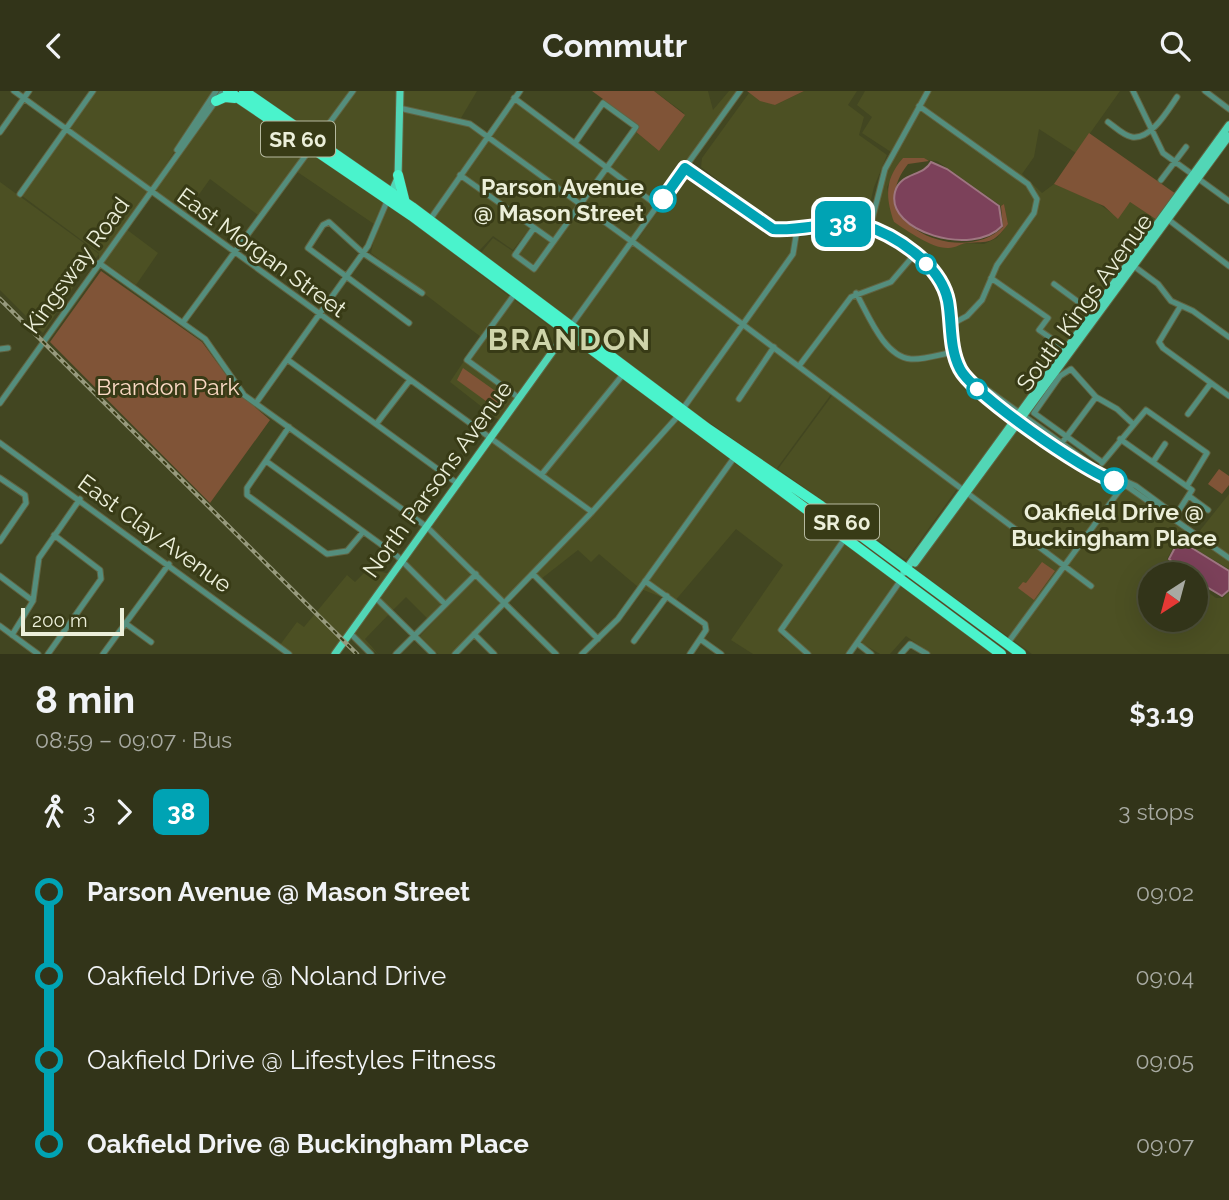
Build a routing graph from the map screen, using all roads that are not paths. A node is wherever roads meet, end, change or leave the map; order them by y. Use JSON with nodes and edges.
{"nodes":[{"id":1,"x":14,"y":91,"type":"edge"},
{"id":2,"x":29,"y":91,"type":"edge"},
{"id":3,"x":93,"y":91,"type":"edge"},
{"id":4,"x":353,"y":91,"type":"edge"},
{"id":5,"x":400,"y":91,"type":"edge"},
{"id":6,"x":520,"y":91,"type":"edge"},
{"id":7,"x":740,"y":91,"type":"edge"},
{"id":8,"x":928,"y":91,"type":"edge"},
{"id":9,"x":1205,"y":91,"type":"edge"},
{"id":10,"x":1137,"y":92,"type":"edge"},
{"id":11,"x":218,"y":93,"type":"edge"},
{"id":12,"x":241,"y":95,"type":"edge"},
{"id":13,"x":1177,"y":97,"type":"dead end"},
{"id":14,"x":23,"y":98,"type":"junction"},
{"id":15,"x":514,"y":99,"type":"junction"},
{"id":16,"x":919,"y":106,"type":"junction"},
{"id":17,"x":399,"y":108,"type":"junction"},
{"id":18,"x":1229,"y":109,"type":"edge"},
{"id":19,"x":1108,"y":122,"type":"dead end"},
{"id":20,"x":1229,"y":125,"type":"edge"},
{"id":21,"x":1151,"y":129,"type":"junction"},
{"id":22,"x":65,"y":130,"type":"junction"},
{"id":23,"x":0,"y":132,"type":"edge"},
{"id":24,"x":487,"y":136,"type":"junction"},
{"id":25,"x":1229,"y":136,"type":"edge"},
{"id":26,"x":575,"y":143,"type":"junction"},
{"id":27,"x":313,"y":145,"type":"junction"},
{"id":28,"x":1186,"y":147,"type":"dead end"},
{"id":29,"x":1175,"y":161,"type":"junction"},
{"id":30,"x":607,"y":167,"type":"junction"},
{"id":31,"x":687,"y":167,"type":"junction"},
{"id":32,"x":398,"y":175,"type":"junction"},
{"id":33,"x":460,"y":175,"type":"junction"},
{"id":34,"x":1195,"y":176,"type":"junction"},
{"id":35,"x":1161,"y":180,"type":"dead end"},
{"id":36,"x":150,"y":191,"type":"junction"},
{"id":37,"x":20,"y":194,"type":"dead end"},
{"id":38,"x":390,"y":196,"type":"junction"},
{"id":39,"x":1229,"y":201,"type":"edge"},
{"id":40,"x":406,"y":203,"type":"junction"},
{"id":41,"x":580,"y":204,"type":"junction"},
{"id":42,"x":659,"y":206,"type":"junction"},
{"id":43,"x":1165,"y":217,"type":"junction"},
{"id":44,"x":427,"y":223,"type":"junction"},
{"id":45,"x":534,"y":228,"type":"junction"},
{"id":46,"x":870,"y":228,"type":"junction"},
{"id":47,"x":798,"y":233,"type":"junction"},
{"id":48,"x":553,"y":241,"type":"junction"},
{"id":49,"x":632,"y":241,"type":"junction"},
{"id":50,"x":233,"y":252,"type":"junction"},
{"id":51,"x":363,"y":253,"type":"junction"},
{"id":52,"x":914,"y":255,"type":"junction"},
{"id":53,"x":99,"y":263,"type":"junction"},
{"id":54,"x":1131,"y":264,"type":"junction"},
{"id":55,"x":1229,"y":266,"type":"edge"},
{"id":56,"x":348,"y":276,"type":"junction"},
{"id":57,"x":991,"y":278,"type":"junction"},
{"id":58,"x":1054,"y":284,"type":"dead end"},
{"id":59,"x":422,"y":293,"type":"dead end"},
{"id":60,"x":856,"y":293,"type":"junction"},
{"id":61,"x":514,"y":295,"type":"junction"},
{"id":62,"x":1180,"y":307,"type":"junction"},
{"id":63,"x":1092,"y":312,"type":"junction"},
{"id":64,"x":320,"y":316,"type":"junction"},
{"id":65,"x":184,"y":321,"type":"junction"},
{"id":66,"x":410,"y":323,"type":"dead end"},
{"id":67,"x":743,"y":324,"type":"junction"},
{"id":68,"x":950,"y":325,"type":"junction"},
{"id":69,"x":568,"y":330,"type":"junction"},
{"id":70,"x":1229,"y":337,"type":"edge"},
{"id":71,"x":774,"y":347,"type":"junction"},
{"id":72,"x":8,"y":348,"type":"dead end"},
{"id":73,"x":1065,"y":348,"type":"junction"},
{"id":74,"x":0,"y":349,"type":"edge"},
{"id":75,"x":954,"y":352,"type":"junction"},
{"id":76,"x":1060,"y":356,"type":"junction"},
{"id":77,"x":288,"y":360,"type":"junction"},
{"id":78,"x":799,"y":366,"type":"junction"},
{"id":79,"x":625,"y":372,"type":"junction"},
{"id":80,"x":410,"y":380,"type":"junction"},
{"id":81,"x":1211,"y":383,"type":"junction"},
{"id":82,"x":1039,"y":396,"type":"junction"},
{"id":83,"x":1096,"y":397,"type":"junction"},
{"id":84,"x":1229,"y":397,"type":"edge"},
{"id":85,"x":519,"y":398,"type":"junction"},
{"id":86,"x":0,"y":400,"type":"edge"},
{"id":87,"x":739,"y":400,"type":"dead end"},
{"id":88,"x":256,"y":403,"type":"junction"},
{"id":89,"x":680,"y":413,"type":"junction"},
{"id":90,"x":1188,"y":414,"type":"dead end"},
{"id":91,"x":1020,"y":417,"type":"junction"},
{"id":92,"x":1132,"y":422,"type":"junction"},
{"id":93,"x":377,"y":423,"type":"junction"},
{"id":94,"x":289,"y":427,"type":"junction"},
{"id":95,"x":491,"y":439,"type":"junction"},
{"id":96,"x":1121,"y":439,"type":"junction"},
{"id":97,"x":1063,"y":441,"type":"junction"},
{"id":98,"x":0,"y":443,"type":"edge"},
{"id":99,"x":1165,"y":445,"type":"dead end"},
{"id":100,"x":736,"y":454,"type":"junction"},
{"id":101,"x":266,"y":461,"type":"junction"},
{"id":102,"x":1153,"y":462,"type":"junction"},
{"id":103,"x":1102,"y":463,"type":"junction"},
{"id":104,"x":1094,"y":471,"type":"junction"},
{"id":105,"x":542,"y":474,"type":"junction"},
{"id":106,"x":0,"y":478,"type":"edge"},
{"id":107,"x":1125,"y":482,"type":"junction"},
{"id":108,"x":458,"y":484,"type":"junction"},
{"id":109,"x":1186,"y":486,"type":"junction"},
{"id":110,"x":965,"y":491,"type":"junction"},
{"id":111,"x":787,"y":496,"type":"junction"},
{"id":112,"x":1189,"y":496,"type":"junction"},
{"id":113,"x":79,"y":499,"type":"junction"},
{"id":114,"x":821,"y":506,"type":"junction"},
{"id":115,"x":1208,"y":510,"type":"dead end"},
{"id":116,"x":592,"y":512,"type":"junction"},
{"id":117,"x":1174,"y":518,"type":"junction"},
{"id":118,"x":427,"y":527,"type":"junction"},
{"id":119,"x":363,"y":533,"type":"junction"},
{"id":120,"x":54,"y":535,"type":"junction"},
{"id":121,"x":846,"y":537,"type":"junction"},
{"id":122,"x":0,"y":541,"type":"edge"},
{"id":123,"x":1229,"y":558,"type":"edge"},
{"id":124,"x":401,"y":563,"type":"junction"},
{"id":125,"x":169,"y":564,"type":"junction"},
{"id":126,"x":1065,"y":567,"type":"junction"},
{"id":127,"x":476,"y":574,"type":"junction"},
{"id":128,"x":533,"y":574,"type":"junction"},
{"id":129,"x":905,"y":574,"type":"junction"},
{"id":130,"x":0,"y":576,"type":"edge"},
{"id":131,"x":645,"y":581,"type":"junction"},
{"id":132,"x":1091,"y":586,"type":"dead end"},
{"id":133,"x":667,"y":596,"type":"junction"},
{"id":134,"x":376,"y":598,"type":"junction"},
{"id":135,"x":33,"y":601,"type":"junction"},
{"id":136,"x":504,"y":602,"type":"junction"},
{"id":137,"x":445,"y":604,"type":"junction"},
{"id":138,"x":125,"y":623,"type":"junction"},
{"id":139,"x":0,"y":626,"type":"edge"},
{"id":140,"x":350,"y":633,"type":"junction"},
{"id":141,"x":474,"y":634,"type":"junction"},
{"id":142,"x":12,"y":635,"type":"junction"},
{"id":143,"x":415,"y":635,"type":"junction"},
{"id":144,"x":598,"y":639,"type":"junction"},
{"id":145,"x":700,"y":639,"type":"junction"},
{"id":146,"x":634,"y":641,"type":"dead end"},
{"id":147,"x":151,"y":642,"type":"dead end"},
{"id":148,"x":857,"y":643,"type":"junction"},
{"id":149,"x":1007,"y":644,"type":"junction"},
{"id":150,"x":869,"y":652,"type":"edge"},
{"id":151,"x":38,"y":654,"type":"edge"},
{"id":152,"x":48,"y":654,"type":"edge"},
{"id":153,"x":103,"y":654,"type":"edge"},
{"id":154,"x":289,"y":654,"type":"edge"},
{"id":155,"x":335,"y":654,"type":"edge"},
{"id":156,"x":372,"y":654,"type":"edge"},
{"id":157,"x":396,"y":654,"type":"edge"},
{"id":158,"x":433,"y":654,"type":"edge"},
{"id":159,"x":455,"y":654,"type":"edge"},
{"id":160,"x":494,"y":654,"type":"edge"},
{"id":161,"x":556,"y":654,"type":"edge"},
{"id":162,"x":582,"y":654,"type":"edge"},
{"id":163,"x":690,"y":654,"type":"edge"},
{"id":164,"x":721,"y":654,"type":"edge"},
{"id":165,"x":808,"y":654,"type":"edge"},
{"id":166,"x":849,"y":654,"type":"edge"},
{"id":167,"x":901,"y":654,"type":"edge"},
{"id":168,"x":927,"y":654,"type":"edge"},
{"id":169,"x":1001,"y":654,"type":"edge"},
{"id":170,"x":1021,"y":654,"type":"edge"}],
"edges":[{"from":1,"to":14,"type":"street","name":"East Morgan Street"},
{"from":2,"to":14,"type":"street"},
{"from":3,"to":22,"type":"street"},
{"from":4,"to":27,"type":"street"},
{"from":5,"to":17,"type":"main road"},
{"from":6,"to":15,"type":"street"},
{"from":7,"to":31,"type":"street"},
{"from":8,"to":16,"type":"street"},
{"from":9,"to":18,"type":"street"},
{"from":10,"to":21,"type":"street"},
{"from":11,"to":12,"type":"highway","number":"SR 60"},
{"from":11,"to":12,"type":"highway"},
{"from":11,"to":36,"type":"street","name":"Kingsway Road"},
{"from":12,"to":27,"type":"highway","number":"SR 60"},
{"from":13,"to":21,"type":"street"},
{"from":14,"to":22,"type":"street","name":"East Morgan Street"},
{"from":14,"to":23,"type":"street"},
{"from":15,"to":24,"type":"street"},
{"from":15,"to":26,"type":"street"},
{"from":16,"to":46,"type":"street"},
{"from":16,"to":57,"type":"street"},
{"from":17,"to":24,"type":"street"},
{"from":17,"to":32,"type":"main road"},
{"from":19,"to":21,"type":"street"},
{"from":20,"to":34,"type":"main road","name":"South Kings Avenue"},
{"from":21,"to":29,"type":"street"},
{"from":22,"to":36,"type":"street","name":"East Morgan Street"},
{"from":22,"to":37,"type":"street"},
{"from":24,"to":33,"type":"street"},
{"from":24,"to":41,"type":"street"},
{"from":25,"to":34,"type":"main road","name":"South Kings Avenue"},
{"from":26,"to":30,"type":"street"},
{"from":26,"to":30,"type":"street"},
{"from":27,"to":38,"type":"highway","number":"SR 60"},
{"from":27,"to":50,"type":"street"},
{"from":28,"to":29,"type":"street"},
{"from":29,"to":34,"type":"street"},
{"from":29,"to":35,"type":"street"},
{"from":30,"to":41,"type":"street"},
{"from":30,"to":42,"type":"street"},
{"from":31,"to":42,"type":"street"},
{"from":31,"to":47,"type":"street"},
{"from":32,"to":38,"type":"main road"},
{"from":32,"to":40,"type":"highway"},
{"from":33,"to":44,"type":"street"},
{"from":33,"to":45,"type":"street"},
{"from":34,"to":39,"type":"street"},
{"from":34,"to":43,"type":"main road","name":"South Kings Avenue"},
{"from":36,"to":50,"type":"street","name":"East Morgan Street"},
{"from":36,"to":53,"type":"street","name":"Kingsway Road"},
{"from":38,"to":40,"type":"highway","number":"SR 60"},
{"from":38,"to":44,"type":"highway","number":"SR 60"},
{"from":38,"to":51,"type":"street"},
{"from":40,"to":44,"type":"highway","number":"SR 60"},
{"from":41,"to":48,"type":"street"},
{"from":41,"to":49,"type":"street"},
{"from":42,"to":49,"type":"street"},
{"from":43,"to":54,"type":"main road","name":"South Kings Avenue"},
{"from":43,"to":55,"type":"street"},
{"from":44,"to":61,"type":"highway","number":"SR 60"},
{"from":44,"to":69,"type":"highway","number":"SR 60"},
{"from":45,"to":48,"type":"street"},
{"from":45,"to":48,"type":"street"},
{"from":46,"to":47,"type":"street"},
{"from":46,"to":52,"type":"street"},
{"from":47,"to":67,"type":"street"},
{"from":49,"to":67,"type":"street"},
{"from":49,"to":69,"type":"street"},
{"from":50,"to":64,"type":"street","name":"East Morgan Street"},
{"from":50,"to":65,"type":"street"},
{"from":51,"to":56,"type":"street"},
{"from":51,"to":56,"type":"street"},
{"from":51,"to":59,"type":"street"},
{"from":52,"to":60,"type":"street"},
{"from":52,"to":68,"type":"street"},
{"from":53,"to":65,"type":"street"},
{"from":53,"to":86,"type":"street","name":"Kingsway Road"},
{"from":54,"to":62,"type":"street"},
{"from":54,"to":63,"type":"main road","name":"South Kings Avenue"},
{"from":54,"to":82,"type":"main road","name":"South Kings Avenue"},
{"from":56,"to":64,"type":"street"},
{"from":56,"to":66,"type":"street"},
{"from":57,"to":68,"type":"street"},
{"from":57,"to":73,"type":"street"},
{"from":58,"to":63,"type":"street"},
{"from":60,"to":75,"type":"street"},
{"from":60,"to":78,"type":"street"},
{"from":61,"to":69,"type":"highway","number":"SR 60"},
{"from":61,"to":85,"type":"street"},
{"from":62,"to":70,"type":"street"},
{"from":62,"to":81,"type":"street"},
{"from":63,"to":73,"type":"main road","name":"South Kings Avenue"},
{"from":64,"to":77,"type":"street"},
{"from":64,"to":80,"type":"street","name":"East Morgan Street"},
{"from":65,"to":88,"type":"street"},
{"from":67,"to":71,"type":"street"},
{"from":67,"to":89,"type":"street"},
{"from":68,"to":75,"type":"street"},
{"from":69,"to":79,"type":"highway","number":"SR 60"},
{"from":69,"to":85,"type":"main road","name":"North Parsons Avenue"},
{"from":71,"to":78,"type":"street"},
{"from":71,"to":87,"type":"street"},
{"from":72,"to":74,"type":"street"},
{"from":73,"to":76,"type":"main road","name":"South Kings Avenue"},
{"from":75,"to":91,"type":"street"},
{"from":76,"to":82,"type":"main road"},
{"from":76,"to":91,"type":"main road","name":"South Kings Avenue"},
{"from":77,"to":88,"type":"street"},
{"from":77,"to":93,"type":"street"},
{"from":78,"to":110,"type":"street"},
{"from":79,"to":89,"type":"highway","number":"SR 60"},
{"from":79,"to":89,"type":"highway","number":"SR 60"},
{"from":79,"to":105,"type":"street"},
{"from":80,"to":93,"type":"street"},
{"from":80,"to":95,"type":"street","name":"East Morgan Street"},
{"from":81,"to":84,"type":"street"},
{"from":81,"to":90,"type":"street"},
{"from":82,"to":91,"type":"main road","name":"South Kings Avenue"},
{"from":83,"to":92,"type":"street"},
{"from":83,"to":97,"type":"street"},
{"from":83,"to":97,"type":"street"},
{"from":85,"to":95,"type":"main road","name":"North Parsons Avenue"},
{"from":88,"to":94,"type":"street"},
{"from":89,"to":100,"type":"highway","number":"SR 60"},
{"from":89,"to":100,"type":"highway","number":"SR 60"},
{"from":89,"to":116,"type":"street"},
{"from":91,"to":97,"type":"street"},
{"from":91,"to":104,"type":"street"},
{"from":91,"to":110,"type":"main road","name":"South Kings Avenue"},
{"from":92,"to":96,"type":"street"},
{"from":92,"to":109,"type":"street"},
{"from":93,"to":108,"type":"street"},
{"from":94,"to":101,"type":"street"},
{"from":94,"to":118,"type":"street"},
{"from":95,"to":105,"type":"street","name":"East Morgan Street"},
{"from":95,"to":108,"type":"main road","name":"North Parsons Avenue"},
{"from":96,"to":102,"type":"street"},
{"from":96,"to":103,"type":"street"},
{"from":97,"to":103,"type":"street"},
{"from":97,"to":104,"type":"street"},
{"from":98,"to":113,"type":"street","name":"East Clay Avenue"},
{"from":99,"to":102,"type":"street"},
{"from":100,"to":111,"type":"highway","number":"SR 60"},
{"from":100,"to":114,"type":"highway","number":"SR 60"},
{"from":100,"to":131,"type":"street"},
{"from":101,"to":119,"type":"street"},
{"from":101,"to":119,"type":"street"},
{"from":102,"to":109,"type":"street"},
{"from":103,"to":104,"type":"street"},
{"from":104,"to":107,"type":"street"},
{"from":105,"to":116,"type":"street","name":"East Morgan Street"},
{"from":106,"to":122,"type":"street"},
{"from":107,"to":117,"type":"street"},
{"from":107,"to":126,"type":"street"},
{"from":108,"to":118,"type":"main road","name":"North Parsons Avenue"},
{"from":109,"to":112,"type":"street"},
{"from":110,"to":126,"type":"street"},
{"from":110,"to":129,"type":"main road","name":"South Kings Avenue"},
{"from":111,"to":114,"type":"highway"},
{"from":111,"to":121,"type":"highway","number":"SR 60"},
{"from":112,"to":115,"type":"street"},
{"from":112,"to":117,"type":"street"},
{"from":113,"to":120,"type":"street"},
{"from":113,"to":125,"type":"street","name":"East Clay Avenue"},
{"from":114,"to":129,"type":"highway","number":"SR 60"},
{"from":116,"to":128,"type":"street"},
{"from":117,"to":123,"type":"street"},
{"from":118,"to":124,"type":"main road","name":"North Parsons Avenue"},
{"from":118,"to":127,"type":"street"},
{"from":119,"to":124,"type":"street"},
{"from":120,"to":135,"type":"street"},
{"from":120,"to":152,"type":"street"},
{"from":121,"to":129,"type":"highway","number":"SR 60"},
{"from":121,"to":165,"type":"street"},
{"from":124,"to":134,"type":"main road","name":"North Parsons Avenue"},
{"from":124,"to":137,"type":"street"},
{"from":125,"to":138,"type":"street"},
{"from":125,"to":154,"type":"street","name":"East Clay Avenue"},
{"from":126,"to":132,"type":"street"},
{"from":126,"to":149,"type":"street"},
{"from":127,"to":136,"type":"street"},
{"from":127,"to":137,"type":"street"},
{"from":128,"to":136,"type":"street"},
{"from":128,"to":144,"type":"street"},
{"from":129,"to":148,"type":"street"},
{"from":129,"to":149,"type":"highway","number":"SR 60"},
{"from":129,"to":169,"type":"highway","number":"SR 60"},
{"from":130,"to":135,"type":"street"},
{"from":131,"to":133,"type":"street"},
{"from":131,"to":144,"type":"street"},
{"from":133,"to":145,"type":"street"},
{"from":133,"to":146,"type":"street"},
{"from":134,"to":140,"type":"main road","name":"North Parsons Avenue"},
{"from":134,"to":143,"type":"street"},
{"from":135,"to":142,"type":"street"},
{"from":136,"to":141,"type":"street"},
{"from":136,"to":161,"type":"street"},
{"from":137,"to":143,"type":"street"},
{"from":138,"to":147,"type":"street"},
{"from":138,"to":153,"type":"street"},
{"from":139,"to":142,"type":"street"},
{"from":140,"to":155,"type":"main road","name":"North Parsons Avenue"},
{"from":140,"to":156,"type":"street"},
{"from":141,"to":159,"type":"street"},
{"from":141,"to":160,"type":"street"},
{"from":142,"to":151,"type":"street"},
{"from":143,"to":157,"type":"street"},
{"from":143,"to":158,"type":"street"},
{"from":144,"to":162,"type":"street"},
{"from":145,"to":163,"type":"street"},
{"from":145,"to":164,"type":"street"},
{"from":148,"to":150,"type":"street"},
{"from":148,"to":166,"type":"street"},
{"from":149,"to":170,"type":"highway","number":"SR 60"},
{"from":167,"to":168,"type":"street"}]}
